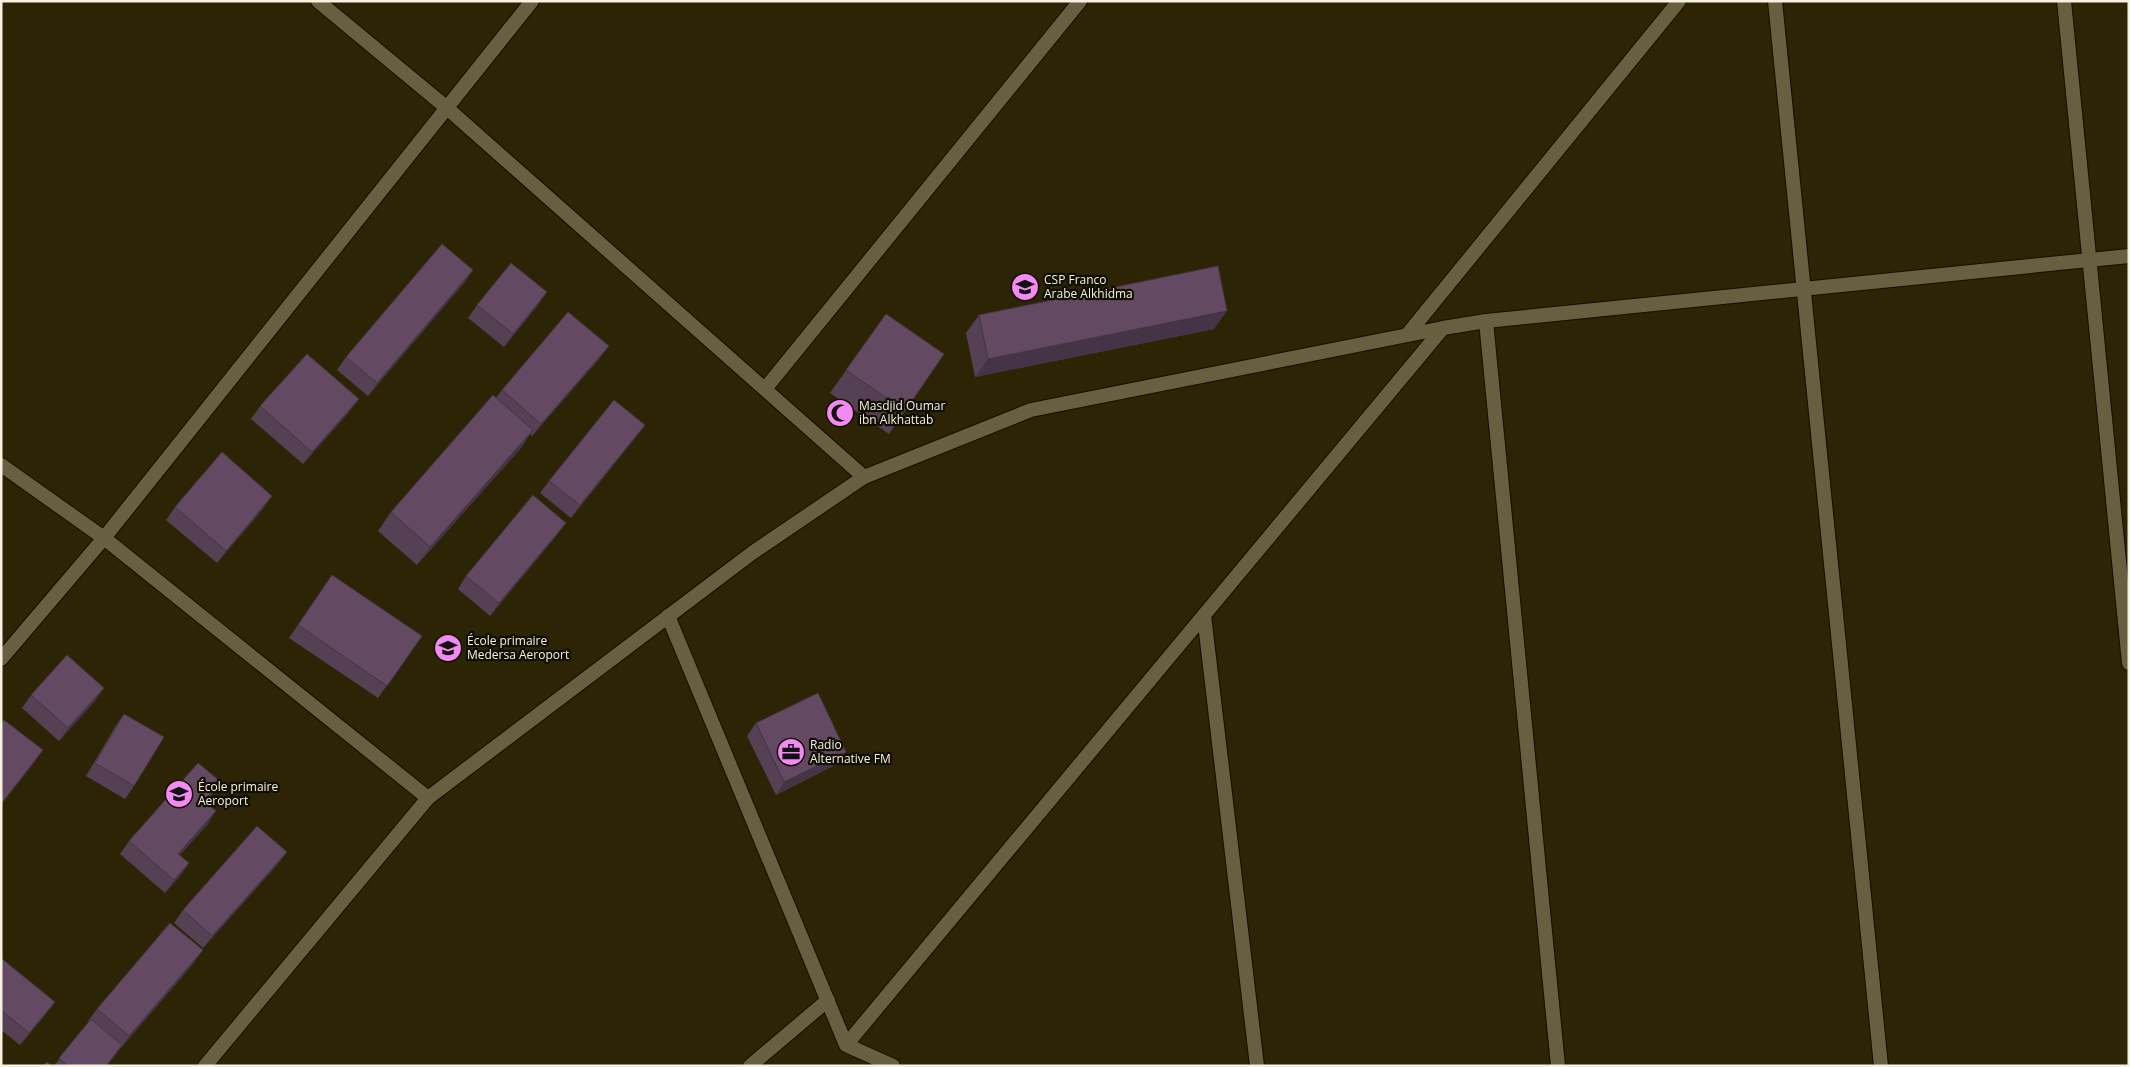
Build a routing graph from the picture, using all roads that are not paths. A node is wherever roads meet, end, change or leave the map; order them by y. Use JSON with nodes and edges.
{"nodes":[{"id":1,"x":318,"y":1,"type":"edge"},
{"id":2,"x":532,"y":1,"type":"edge"},
{"id":3,"x":1679,"y":1,"type":"edge"},
{"id":4,"x":1775,"y":1,"type":"edge"},
{"id":5,"x":2064,"y":1,"type":"edge"},
{"id":6,"x":1078,"y":2,"type":"edge"},
{"id":7,"x":446,"y":108,"type":"junction"},
{"id":8,"x":2129,"y":256,"type":"edge"},
{"id":9,"x":2090,"y":260,"type":"junction"},
{"id":10,"x":1804,"y":288,"type":"junction"},
{"id":11,"x":1486,"y":321,"type":"junction"},
{"id":12,"x":1443,"y":328,"type":"junction"},
{"id":13,"x":1408,"y":335,"type":"junction"},
{"id":14,"x":764,"y":389,"type":"junction"},
{"id":15,"x":1,"y":465,"type":"edge"},
{"id":16,"x":864,"y":477,"type":"junction"},
{"id":17,"x":104,"y":538,"type":"junction"},
{"id":18,"x":1204,"y":615,"type":"junction"},
{"id":19,"x":668,"y":616,"type":"junction"},
{"id":20,"x":1,"y":659,"type":"edge"},
{"id":21,"x":2129,"y":663,"type":"edge"},
{"id":22,"x":428,"y":798,"type":"junction"},
{"id":23,"x":828,"y":1000,"type":"junction"},
{"id":24,"x":846,"y":1045,"type":"junction"},
{"id":25,"x":205,"y":1066,"type":"edge"},
{"id":26,"x":750,"y":1066,"type":"edge"},
{"id":27,"x":893,"y":1066,"type":"edge"},
{"id":28,"x":1257,"y":1066,"type":"edge"},
{"id":29,"x":1558,"y":1066,"type":"edge"},
{"id":30,"x":1881,"y":1066,"type":"edge"}],
"edges":[{"from":1,"to":7,"type":"street"},
{"from":2,"to":7,"type":"street"},
{"from":3,"to":13,"type":"street"},
{"from":4,"to":10,"type":"street"},
{"from":5,"to":9,"type":"street"},
{"from":6,"to":14,"type":"street"},
{"from":7,"to":14,"type":"street"},
{"from":7,"to":17,"type":"street"},
{"from":8,"to":9,"type":"street"},
{"from":9,"to":10,"type":"street"},
{"from":9,"to":21,"type":"street"},
{"from":10,"to":11,"type":"street"},
{"from":10,"to":30,"type":"street"},
{"from":11,"to":12,"type":"street"},
{"from":11,"to":29,"type":"street"},
{"from":12,"to":13,"type":"street"},
{"from":12,"to":18,"type":"street"},
{"from":13,"to":16,"type":"street"},
{"from":14,"to":16,"type":"street"},
{"from":15,"to":17,"type":"street"},
{"from":16,"to":19,"type":"street"},
{"from":17,"to":20,"type":"street"},
{"from":17,"to":22,"type":"street"},
{"from":18,"to":24,"type":"street"},
{"from":18,"to":28,"type":"street"},
{"from":19,"to":22,"type":"street"},
{"from":19,"to":23,"type":"street"},
{"from":22,"to":25,"type":"street"},
{"from":23,"to":24,"type":"street"},
{"from":23,"to":26,"type":"street"},
{"from":24,"to":27,"type":"street"}]}
